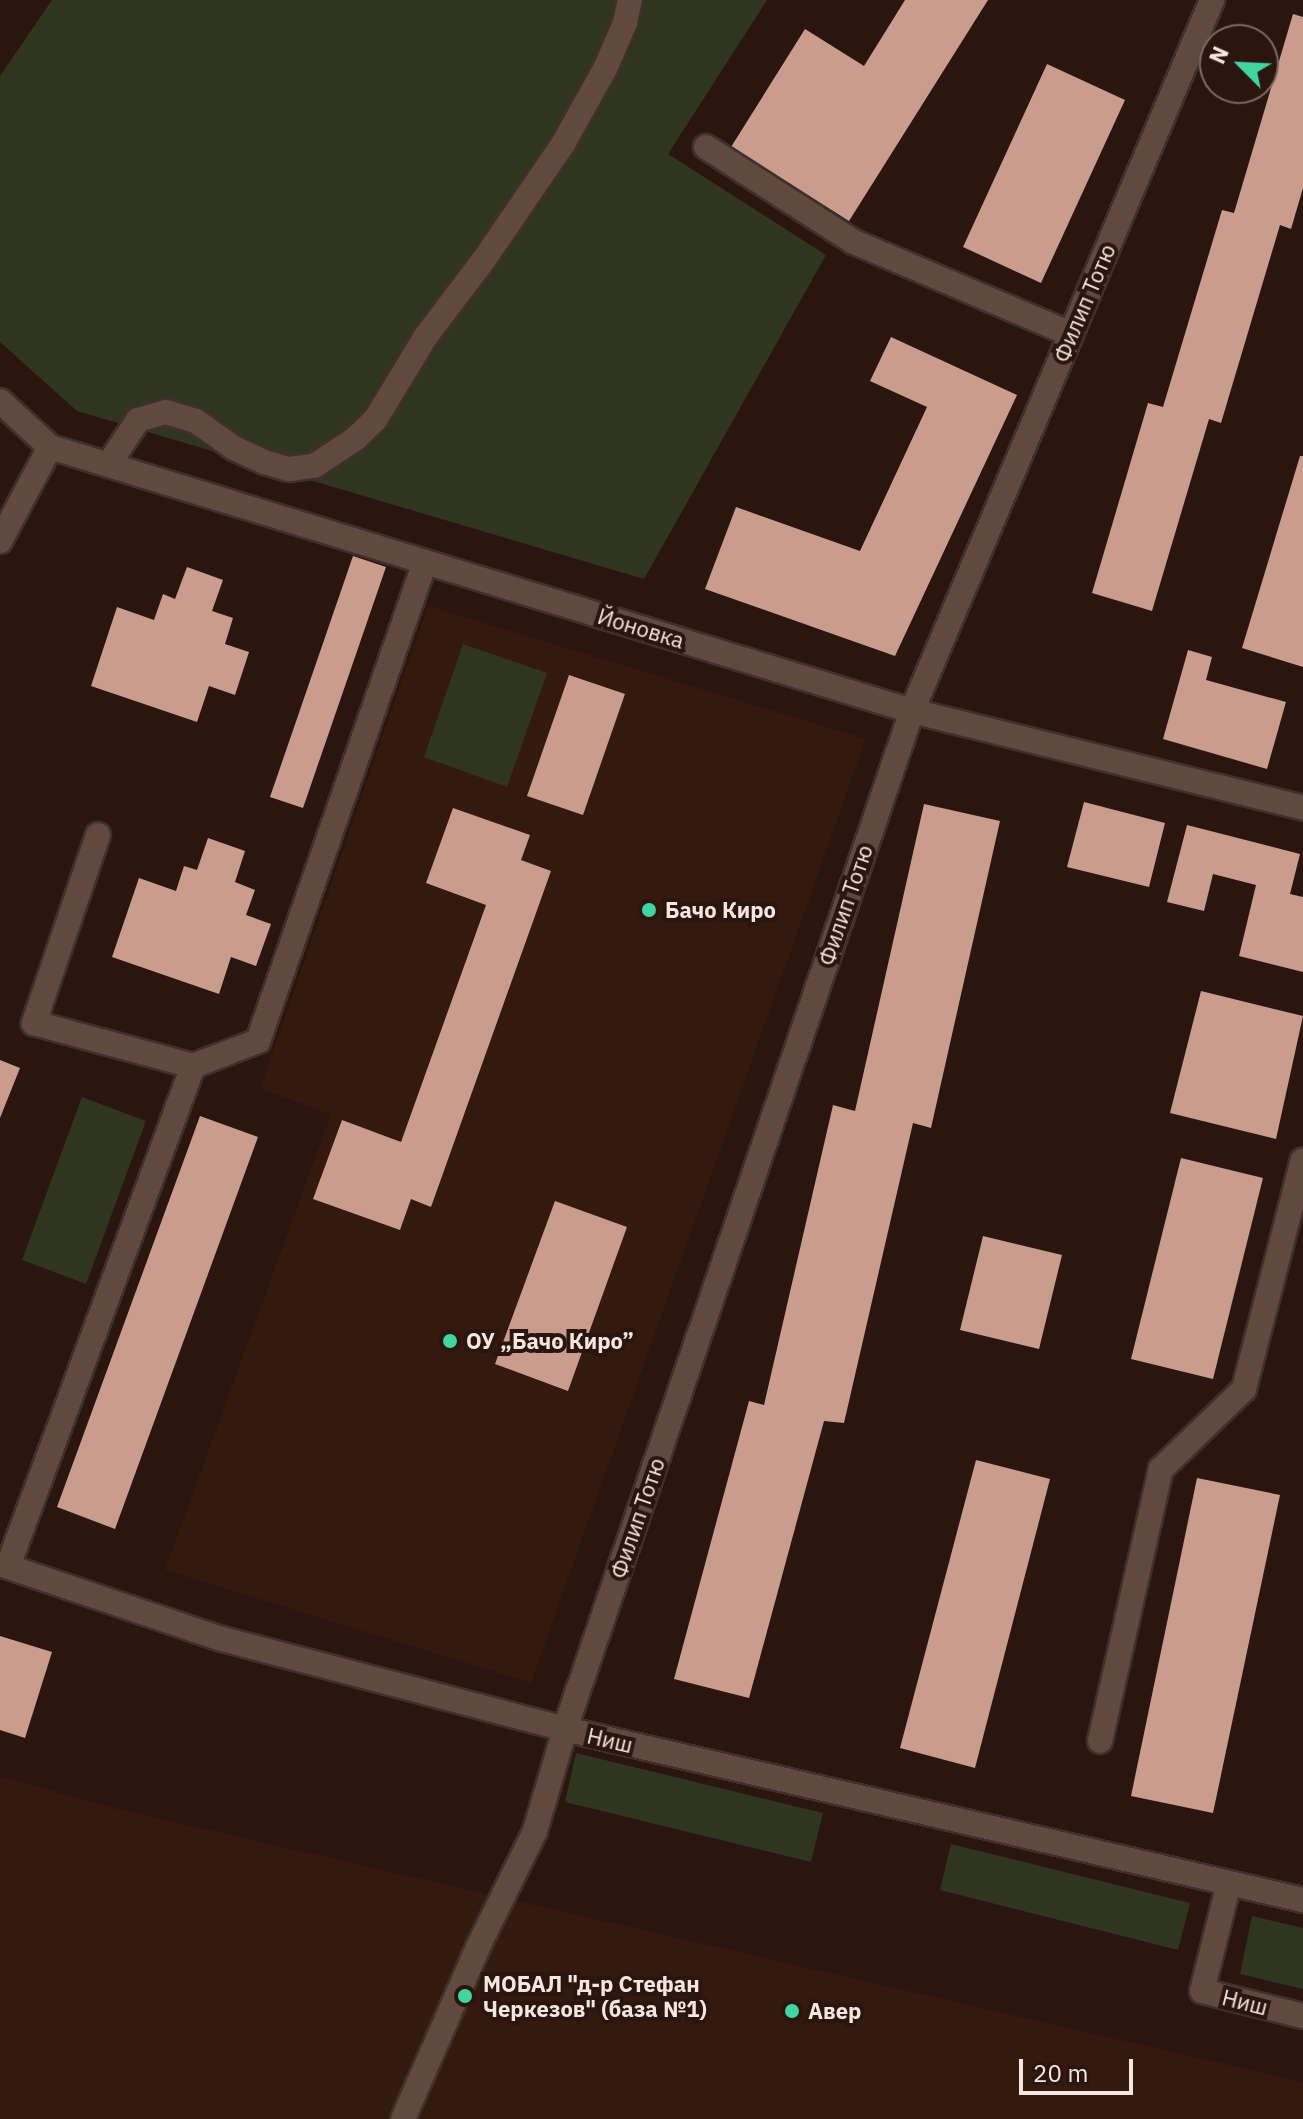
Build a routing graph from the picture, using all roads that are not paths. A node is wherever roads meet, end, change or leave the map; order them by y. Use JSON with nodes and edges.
{"nodes":[{"id":1,"x":630,"y":0,"type":"edge"},
{"id":2,"x":1212,"y":0,"type":"edge"},
{"id":3,"x":706,"y":147,"type":"dead end"},
{"id":4,"x":1071,"y":334,"type":"junction"},
{"id":5,"x":0,"y":401,"type":"edge"},
{"id":6,"x":50,"y":447,"type":"junction"},
{"id":7,"x":108,"y":465,"type":"junction"},
{"id":8,"x":0,"y":541,"type":"edge"},
{"id":9,"x":425,"y":562,"type":"junction"},
{"id":10,"x":912,"y":711,"type":"junction"},
{"id":11,"x":1303,"y":808,"type":"edge"},
{"id":12,"x":98,"y":835,"type":"dead end"},
{"id":13,"x":193,"y":1066,"type":"junction"},
{"id":14,"x":1303,"y":1160,"type":"edge"},
{"id":15,"x":4,"y":1565,"type":"edge"},
{"id":16,"x":565,"y":1729,"type":"junction"},
{"id":17,"x":1100,"y":1741,"type":"dead end"},
{"id":18,"x":1229,"y":1883,"type":"junction"},
{"id":19,"x":1303,"y":1900,"type":"edge"},
{"id":20,"x":1303,"y":2016,"type":"edge"},
{"id":21,"x":403,"y":2119,"type":"edge"}],
"edges":[{"from":1,"to":7,"type":"street"},
{"from":2,"to":4,"type":"street","name":"Филип Тотю"},
{"from":3,"to":4,"type":"street"},
{"from":4,"to":10,"type":"street","name":"Филип Тотю"},
{"from":5,"to":6,"type":"street","name":"Йоновка"},
{"from":6,"to":7,"type":"street","name":"Йоновка"},
{"from":6,"to":8,"type":"street"},
{"from":7,"to":9,"type":"street","name":"Йоновка"},
{"from":9,"to":10,"type":"street","name":"Йоновка"},
{"from":9,"to":13,"type":"street"},
{"from":10,"to":11,"type":"street","name":"Йоновка"},
{"from":10,"to":16,"type":"street","name":"Филип Тотю"},
{"from":12,"to":13,"type":"street"},
{"from":13,"to":15,"type":"street"},
{"from":14,"to":17,"type":"street"},
{"from":15,"to":16,"type":"street","name":"Ниш"},
{"from":16,"to":18,"type":"street","name":"Ниш"},
{"from":16,"to":21,"type":"street","name":"Филип Тотю"},
{"from":18,"to":19,"type":"street","name":"Ниш"},
{"from":18,"to":20,"type":"street","name":"Ниш"}]}
